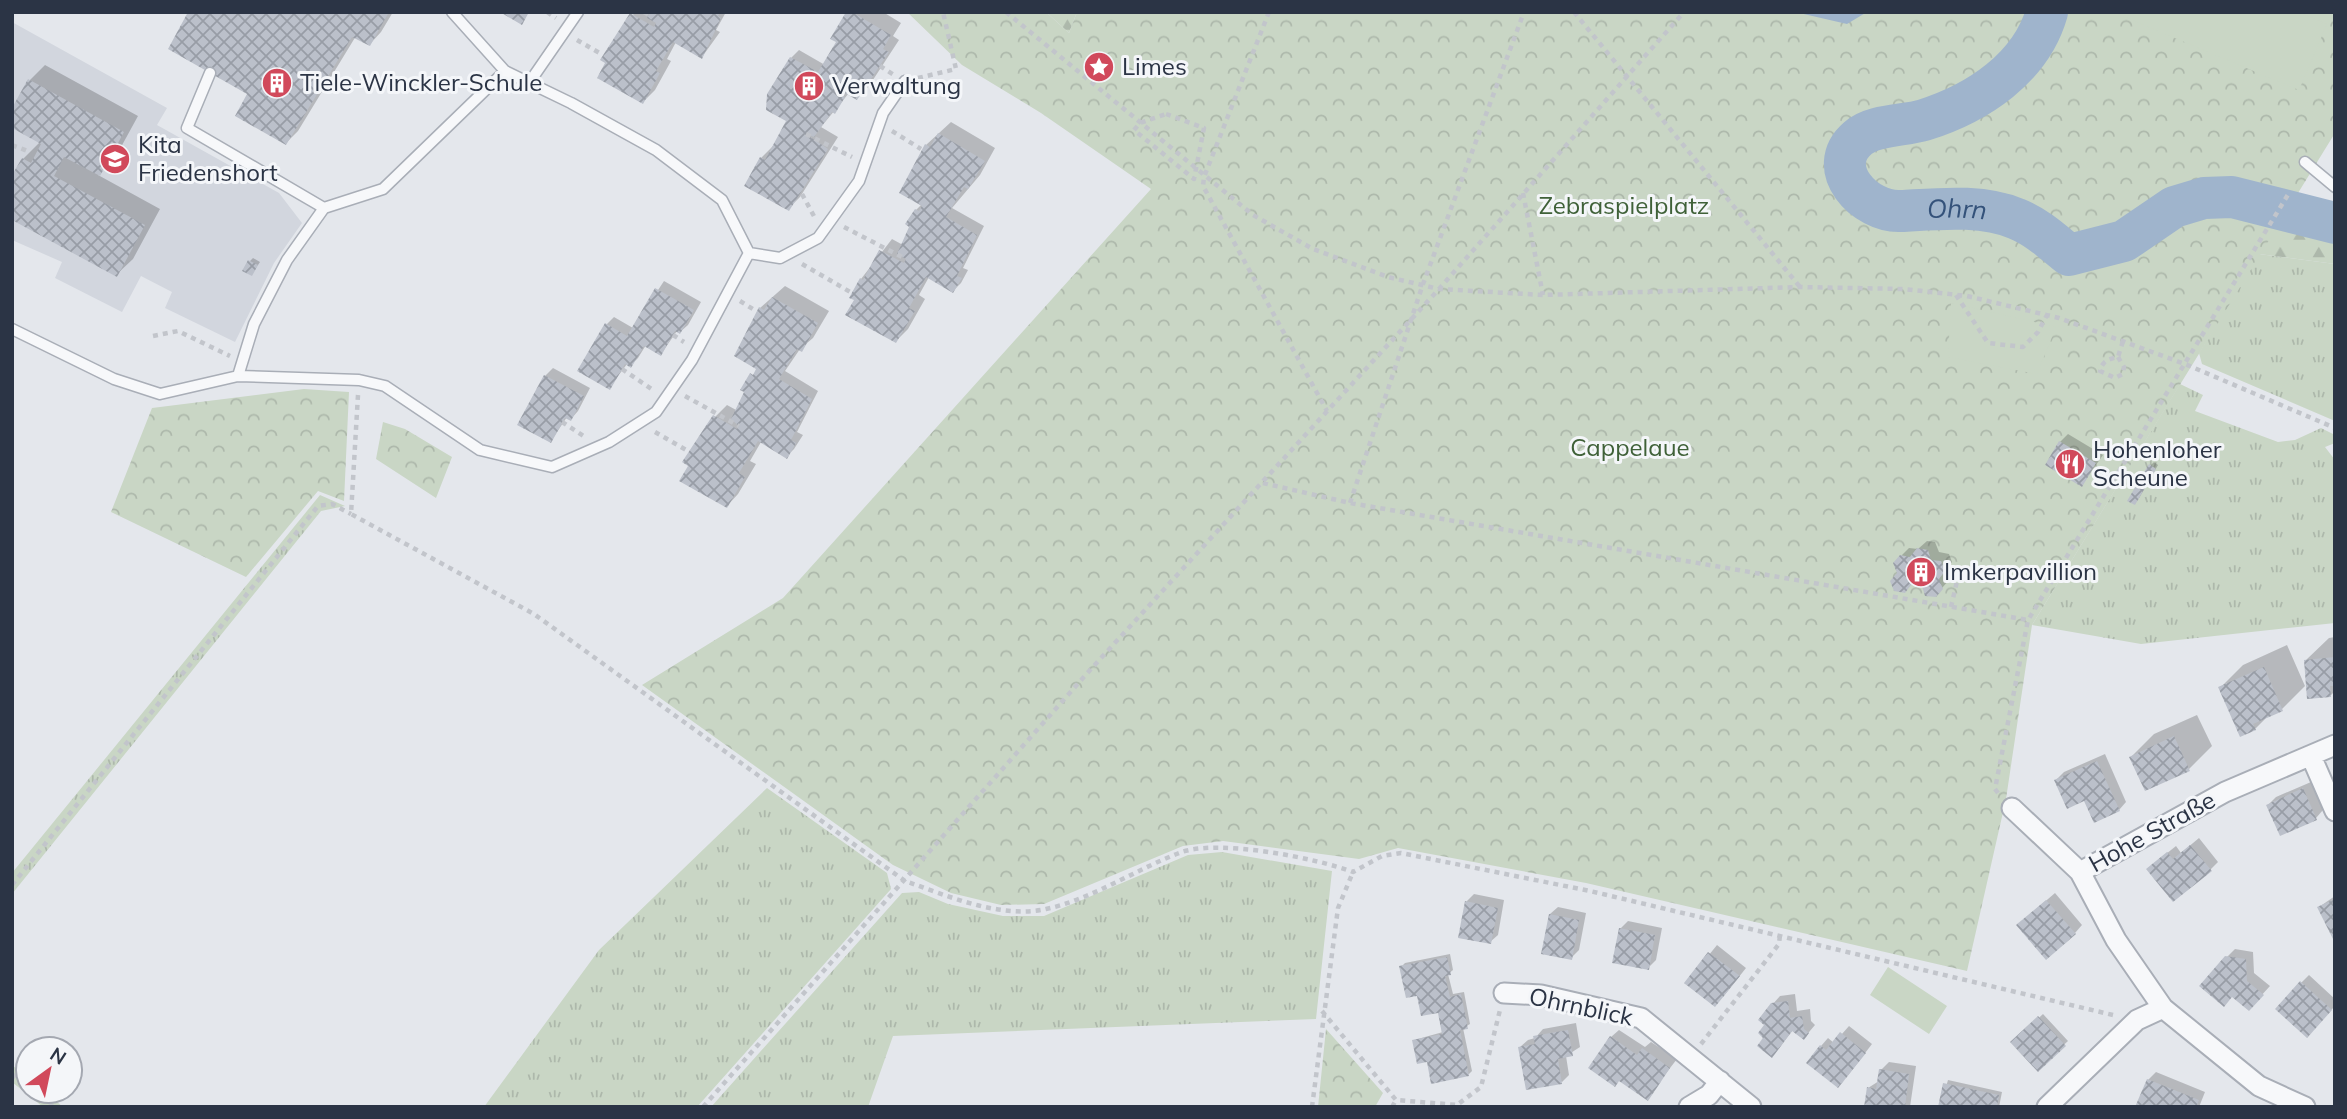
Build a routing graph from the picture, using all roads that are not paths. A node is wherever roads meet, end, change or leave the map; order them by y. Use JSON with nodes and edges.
{"nodes":[{"id":1,"x":452,"y":12,"type":"edge"},
{"id":2,"x":578,"y":12,"type":"edge"},
{"id":3,"x":505,"y":71,"type":"junction"},
{"id":4,"x":210,"y":73,"type":"dead end"},
{"id":5,"x":905,"y":81,"type":"road end"},
{"id":6,"x":529,"y":83,"type":"junction"},
{"id":7,"x":2305,"y":162,"type":"dead end"},
{"id":8,"x":2335,"y":187,"type":"edge"},
{"id":9,"x":324,"y":208,"type":"junction"},
{"id":10,"x":749,"y":253,"type":"junction"},
{"id":11,"x":12,"y":329,"type":"edge"},
{"id":12,"x":239,"y":376,"type":"junction"},
{"id":13,"x":2335,"y":745,"type":"edge"},
{"id":14,"x":2311,"y":756,"type":"junction"},
{"id":15,"x":2011,"y":808,"type":"road end"},
{"id":16,"x":2335,"y":811,"type":"edge"},
{"id":17,"x":2080,"y":872,"type":"junction"},
{"id":18,"x":1504,"y":993,"type":"road end"},
{"id":19,"x":2163,"y":1009,"type":"junction"},
{"id":20,"x":1720,"y":1081,"type":"junction"},
{"id":21,"x":1689,"y":1107,"type":"edge"},
{"id":22,"x":1751,"y":1107,"type":"edge"},
{"id":23,"x":2047,"y":1107,"type":"edge"},
{"id":24,"x":2305,"y":1107,"type":"edge"}],
"edges":[{"from":1,"to":3,"type":"lane"},
{"from":2,"to":6,"type":"lane"},
{"from":3,"to":6,"type":"lane"},
{"from":3,"to":9,"type":"lane"},
{"from":4,"to":9,"type":"lane"},
{"from":5,"to":10,"type":"lane"},
{"from":6,"to":10,"type":"lane"},
{"from":7,"to":8,"type":"lane"},
{"from":9,"to":12,"type":"lane"},
{"from":10,"to":12,"type":"lane"},
{"from":11,"to":12,"type":"lane"},
{"from":13,"to":14,"type":"street","name":"Hohe Straße"},
{"from":14,"to":16,"type":"street"},
{"from":14,"to":17,"type":"street","name":"Hohe Straße"},
{"from":15,"to":17,"type":"street","name":"Hohe Straße"},
{"from":17,"to":19,"type":"street"},
{"from":18,"to":20,"type":"street","name":"Ohrnblick"},
{"from":19,"to":23,"type":"street"},
{"from":19,"to":24,"type":"street"},
{"from":20,"to":21,"type":"street"},
{"from":20,"to":22,"type":"street","name":"Ohrnblick"}]}
